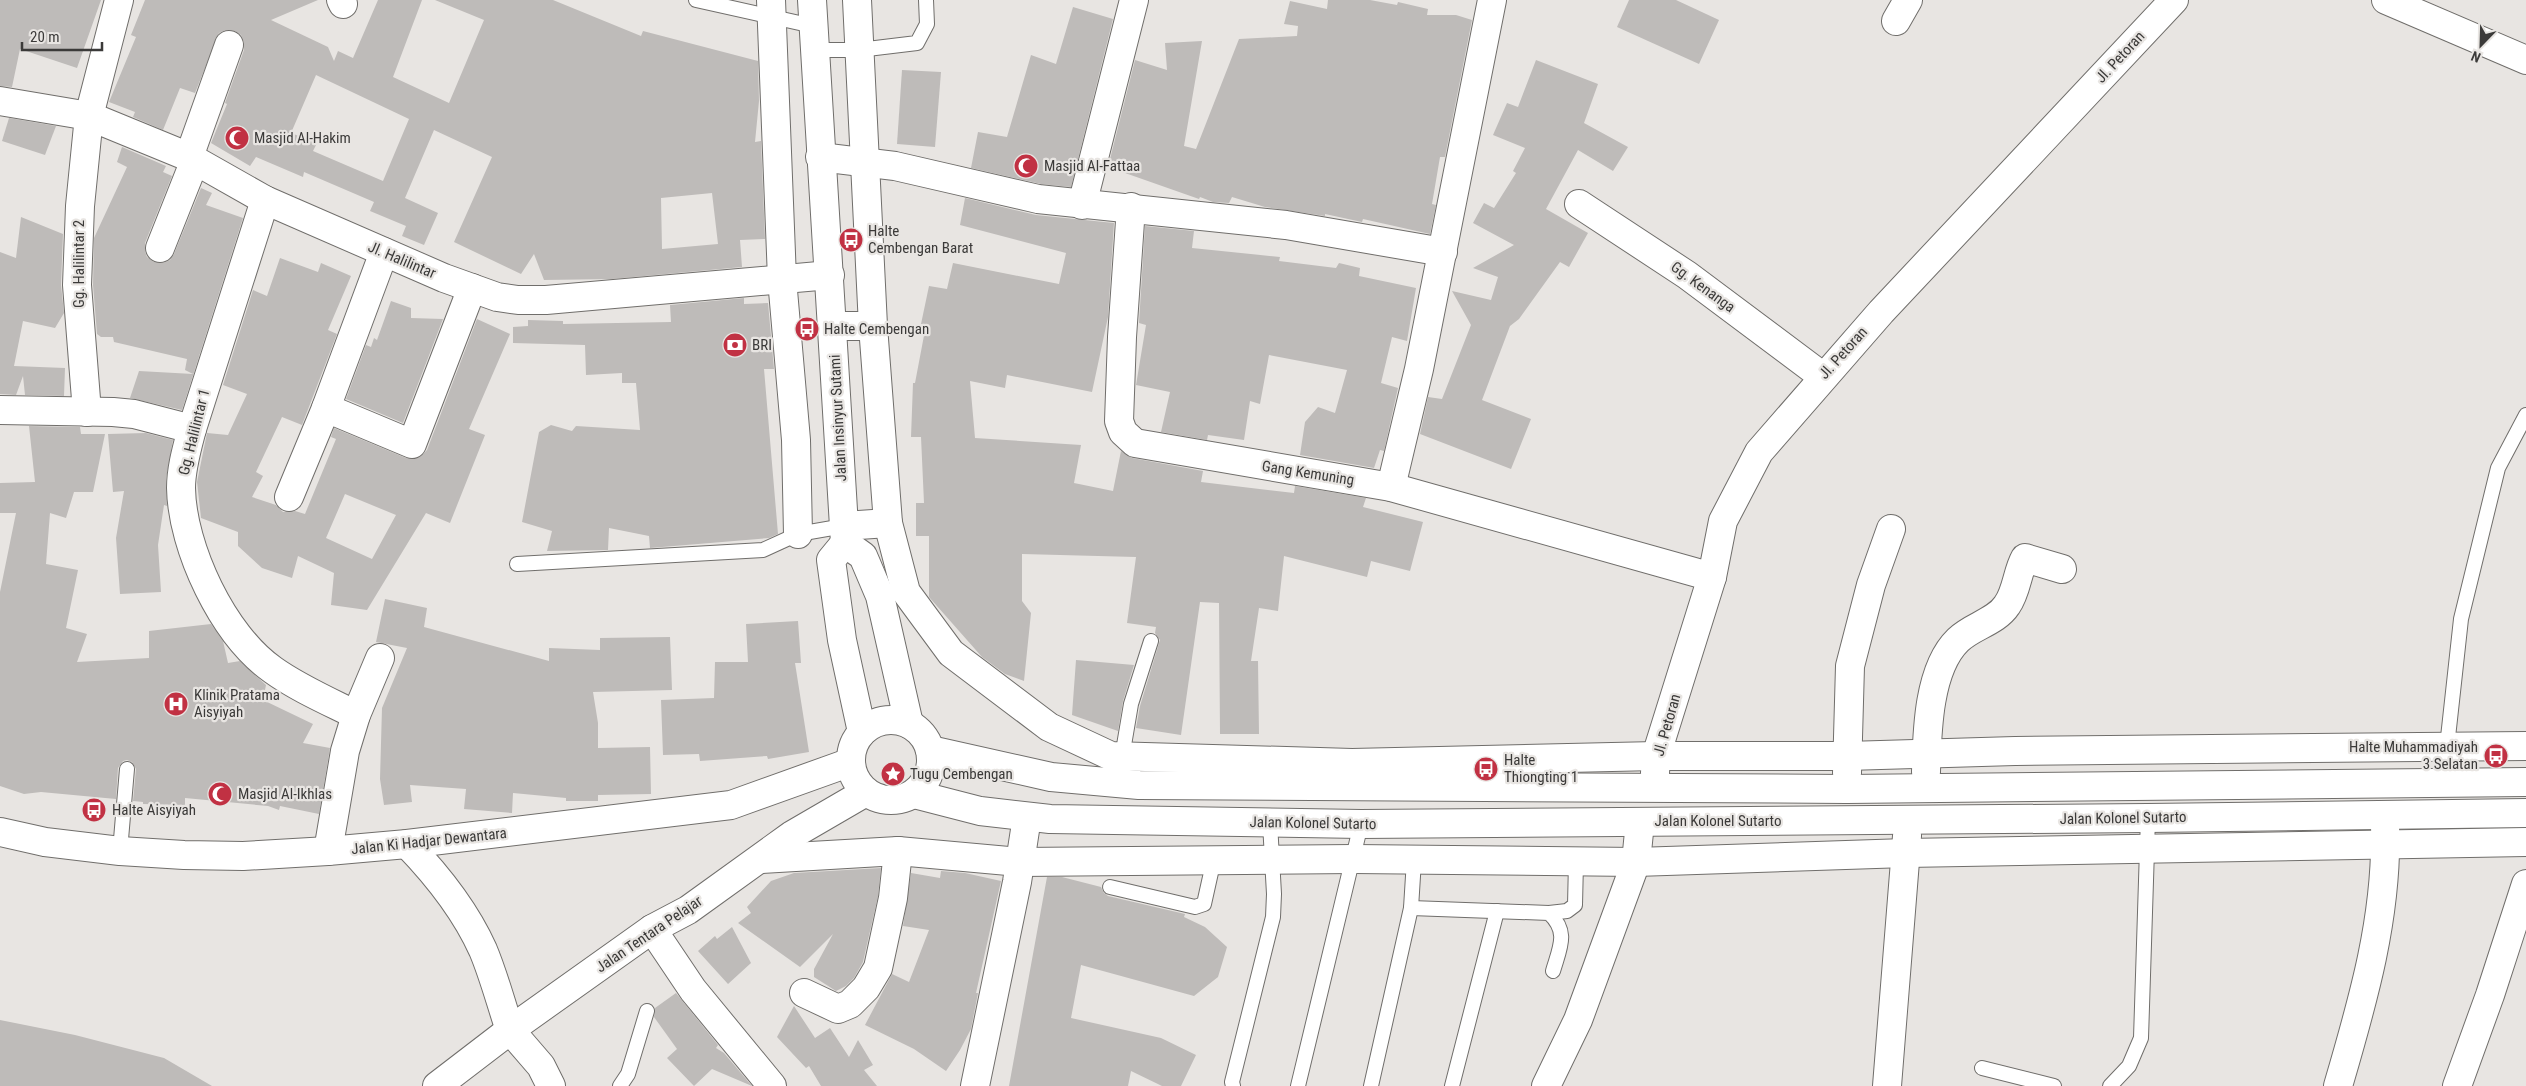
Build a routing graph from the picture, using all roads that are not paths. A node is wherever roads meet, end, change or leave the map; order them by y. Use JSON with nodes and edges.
{"nodes":[{"id":1,"x":119,"y":0,"type":"edge"},
{"id":2,"x":696,"y":0,"type":"edge"},
{"id":3,"x":857,"y":0,"type":"edge"},
{"id":4,"x":926,"y":0,"type":"edge"},
{"id":5,"x":1134,"y":0,"type":"edge"},
{"id":6,"x":1492,"y":0,"type":"edge"},
{"id":7,"x":2174,"y":0,"type":"edge"},
{"id":8,"x":2386,"y":0,"type":"edge"},
{"id":9,"x":772,"y":9,"type":"edge"},
{"id":10,"x":813,"y":25,"type":"edge"},
{"id":11,"x":229,"y":45,"type":"dead end"},
{"id":12,"x":859,"y":50,"type":"junction"},
{"id":13,"x":2526,"y":60,"type":"edge"},
{"id":14,"x":0,"y":101,"type":"edge"},
{"id":15,"x":89,"y":116,"type":"junction"},
{"id":16,"x":820,"y":156,"type":"junction"},
{"id":17,"x":192,"y":158,"type":"junction"},
{"id":18,"x":865,"y":163,"type":"junction"},
{"id":19,"x":265,"y":200,"type":"junction"},
{"id":20,"x":1579,"y":204,"type":"dead end"},
{"id":21,"x":1082,"y":205,"type":"junction"},
{"id":22,"x":1131,"y":208,"type":"junction"},
{"id":23,"x":160,"y":248,"type":"dead end"},
{"id":24,"x":384,"y":252,"type":"junction"},
{"id":25,"x":1443,"y":252,"type":"junction"},
{"id":26,"x":830,"y":275,"type":"junction"},
{"id":27,"x":782,"y":279,"type":"junction"},
{"id":28,"x":472,"y":288,"type":"junction"},
{"id":29,"x":832,"y":326,"type":"junction"},
{"id":30,"x":873,"y":326,"type":"junction"},
{"id":31,"x":1822,"y":376,"type":"junction"},
{"id":32,"x":326,"y":408,"type":"junction"},
{"id":33,"x":0,"y":410,"type":"edge"},
{"id":34,"x":87,"y":412,"type":"junction"},
{"id":35,"x":2526,"y":415,"type":"edge"},
{"id":36,"x":192,"y":429,"type":"junction"},
{"id":37,"x":1391,"y":487,"type":"junction"},
{"id":38,"x":289,"y":498,"type":"dead end"},
{"id":39,"x":888,"y":523,"type":"junction"},
{"id":40,"x":1891,"y":529,"type":"dead end"},
{"id":41,"x":798,"y":534,"type":"junction"},
{"id":42,"x":844,"y":534,"type":"junction"},
{"id":43,"x":517,"y":564,"type":"dead end"},
{"id":44,"x":2062,"y":569,"type":"dead end"},
{"id":45,"x":1712,"y":577,"type":"junction"},
{"id":46,"x":1151,"y":641,"type":"dead end"},
{"id":47,"x":380,"y":658,"type":"dead end"},
{"id":48,"x":907,"y":712,"type":"junction"},
{"id":49,"x":356,"y":715,"type":"junction"},
{"id":50,"x":862,"y":732,"type":"junction"},
{"id":51,"x":2526,"y":746,"type":"edge"},
{"id":52,"x":2448,"y":747,"type":"junction"},
{"id":53,"x":930,"y":750,"type":"junction"},
{"id":54,"x":1926,"y":754,"type":"junction"},
{"id":55,"x":1656,"y":756,"type":"junction"},
{"id":56,"x":1847,"y":756,"type":"junction"},
{"id":57,"x":1122,"y":757,"type":"junction"},
{"id":58,"x":851,"y":762,"type":"junction"},
{"id":59,"x":127,"y":769,"type":"dead end"},
{"id":60,"x":1244,"y":773,"type":"junction"},
{"id":61,"x":1352,"y":774,"type":"junction"},
{"id":62,"x":2526,"y":782,"type":"edge"},
{"id":63,"x":2443,"y":783,"type":"junction"},
{"id":64,"x":1655,"y":787,"type":"junction"},
{"id":65,"x":1926,"y":788,"type":"junction"},
{"id":66,"x":1847,"y":789,"type":"junction"},
{"id":67,"x":866,"y":792,"type":"junction"},
{"id":68,"x":914,"y":794,"type":"junction"},
{"id":69,"x":2526,"y":812,"type":"edge"},
{"id":70,"x":2385,"y":815,"type":"junction"},
{"id":71,"x":1027,"y":817,"type":"junction"},
{"id":72,"x":2148,"y":818,"type":"junction"},
{"id":73,"x":1909,"y":820,"type":"junction"},
{"id":74,"x":1640,"y":822,"type":"junction"},
{"id":75,"x":1270,"y":823,"type":"junction"},
{"id":76,"x":1361,"y":824,"type":"junction"},
{"id":77,"x":0,"y":832,"type":"edge"},
{"id":78,"x":2526,"y":842,"type":"edge"},
{"id":79,"x":406,"y":844,"type":"junction"},
{"id":80,"x":2386,"y":845,"type":"junction"},
{"id":81,"x":2146,"y":848,"type":"junction"},
{"id":82,"x":120,"y":851,"type":"junction"},
{"id":83,"x":898,"y":851,"type":"junction"},
{"id":84,"x":328,"y":852,"type":"junction"},
{"id":85,"x":1906,"y":853,"type":"junction"},
{"id":86,"x":760,"y":859,"type":"junction"},
{"id":87,"x":1214,"y":859,"type":"junction"},
{"id":88,"x":1354,"y":859,"type":"junction"},
{"id":89,"x":1272,"y":860,"type":"junction"},
{"id":90,"x":1414,"y":860,"type":"junction"},
{"id":91,"x":1020,"y":862,"type":"junction"},
{"id":92,"x":1576,"y":862,"type":"junction"},
{"id":93,"x":1636,"y":862,"type":"junction"},
{"id":94,"x":2526,"y":884,"type":"edge"},
{"id":95,"x":1110,"y":888,"type":"dead end"},
{"id":96,"x":1411,"y":908,"type":"junction"},
{"id":97,"x":1497,"y":911,"type":"junction"},
{"id":98,"x":1549,"y":913,"type":"junction"},
{"id":99,"x":652,"y":929,"type":"junction"},
{"id":100,"x":1553,"y":970,"type":"dead end"},
{"id":101,"x":804,"y":992,"type":"dead end"},
{"id":102,"x":647,"y":1011,"type":"dead end"},
{"id":103,"x":510,"y":1030,"type":"junction"},
{"id":104,"x":1982,"y":1068,"type":"dead end"},
{"id":105,"x":437,"y":1086,"type":"edge"},
{"id":106,"x":551,"y":1086,"type":"edge"},
{"id":107,"x":620,"y":1086,"type":"edge"},
{"id":108,"x":772,"y":1086,"type":"edge"},
{"id":109,"x":975,"y":1086,"type":"edge"},
{"id":110,"x":1232,"y":1086,"type":"edge"},
{"id":111,"x":1298,"y":1086,"type":"edge"},
{"id":112,"x":1371,"y":1086,"type":"edge"},
{"id":113,"x":1452,"y":1086,"type":"edge"},
{"id":114,"x":1546,"y":1086,"type":"edge"},
{"id":115,"x":1887,"y":1086,"type":"edge"},
{"id":116,"x":2054,"y":1086,"type":"edge"},
{"id":117,"x":2110,"y":1086,"type":"edge"},
{"id":118,"x":2338,"y":1086,"type":"edge"},
{"id":119,"x":2457,"y":1086,"type":"edge"}],
"edges":[{"from":1,"to":15,"type":"main road","name":"Gg. Halilintar 2"},
{"from":2,"to":9,"type":"lane"},
{"from":3,"to":12,"type":"main road"},
{"from":4,"to":12,"type":"lane"},
{"from":5,"to":21,"type":"main road"},
{"from":6,"to":25,"type":"main road"},
{"from":7,"to":31,"type":"main road","name":"Jl. Petoran"},
{"from":8,"to":13,"type":"main road"},
{"from":9,"to":10,"type":"lane"},
{"from":9,"to":27,"type":"main road"},
{"from":10,"to":12,"type":"lane"},
{"from":10,"to":16,"type":"main road","name":"Jalan Insinyur Sutami"},
{"from":11,"to":17,"type":"main road"},
{"from":12,"to":18,"type":"main road"},
{"from":14,"to":15,"type":"main road","name":"Jl. Halilintar"},
{"from":15,"to":17,"type":"main road","name":"Jl. Halilintar"},
{"from":15,"to":34,"type":"main road","name":"Gg. Halilintar 2"},
{"from":16,"to":18,"type":"main road"},
{"from":16,"to":26,"type":"main road","name":"Jalan Insinyur Sutami"},
{"from":17,"to":19,"type":"main road","name":"Jl. Halilintar"},
{"from":17,"to":23,"type":"main road"},
{"from":18,"to":21,"type":"main road"},
{"from":18,"to":30,"type":"main road"},
{"from":19,"to":24,"type":"main road","name":"Jl. Halilintar"},
{"from":19,"to":36,"type":"main road","name":"Gg. Halilintar 1"},
{"from":20,"to":31,"type":"main road","name":"Gg. Kenanga"},
{"from":21,"to":22,"type":"main road"},
{"from":22,"to":25,"type":"main road"},
{"from":22,"to":37,"type":"main road","name":"Gang Kemuning"},
{"from":24,"to":28,"type":"main road","name":"Jl. Halilintar"},
{"from":24,"to":32,"type":"main road"},
{"from":25,"to":37,"type":"main road"},
{"from":26,"to":27,"type":"main road","name":"Jl. Halilintar"},
{"from":26,"to":29,"type":"main road","name":"Jalan Insinyur Sutami"},
{"from":27,"to":28,"type":"main road","name":"Jl. Halilintar"},
{"from":27,"to":41,"type":"main road"},
{"from":28,"to":32,"type":"main road"},
{"from":29,"to":30,"type":"main road"},
{"from":29,"to":42,"type":"main road","name":"Jalan Insinyur Sutami"},
{"from":30,"to":39,"type":"main road"},
{"from":31,"to":45,"type":"main road","name":"Jl. Petoran"},
{"from":32,"to":38,"type":"main road"},
{"from":33,"to":34,"type":"main road"},
{"from":34,"to":36,"type":"main road"},
{"from":35,"to":52,"type":"lane"},
{"from":36,"to":49,"type":"main road","name":"Gg. Halilintar 1"},
{"from":37,"to":45,"type":"main road","name":"Gang Kemuning"},
{"from":39,"to":42,"type":"main road"},
{"from":39,"to":57,"type":"main road"},
{"from":40,"to":56,"type":"main road"},
{"from":41,"to":42,"type":"lane"},
{"from":41,"to":43,"type":"lane"},
{"from":42,"to":48,"type":"main road"},
{"from":42,"to":50,"type":"main road"},
{"from":44,"to":54,"type":"main road"},
{"from":45,"to":55,"type":"main road","name":"Jl. Petoran"},
{"from":46,"to":57,"type":"lane"},
{"from":47,"to":49,"type":"main road"},
{"from":48,"to":50,"type":"main road"},
{"from":48,"to":53,"type":"main road"},
{"from":49,"to":84,"type":"main road"},
{"from":50,"to":58,"type":"main road"},
{"from":51,"to":52,"type":"main road"},
{"from":52,"to":54,"type":"main road"},
{"from":52,"to":63,"type":"lane"},
{"from":53,"to":60,"type":"main road","name":"Jalan Kolonel Sutarto"},
{"from":53,"to":68,"type":"main road"},
{"from":54,"to":56,"type":"main road"},
{"from":54,"to":65,"type":"main road"},
{"from":55,"to":56,"type":"main road"},
{"from":55,"to":61,"type":"main road"},
{"from":55,"to":64,"type":"main road","name":"Jl. Petoran"},
{"from":56,"to":66,"type":"main road"},
{"from":57,"to":60,"type":"main road"},
{"from":58,"to":67,"type":"main road"},
{"from":58,"to":79,"type":"main road","name":"Jalan Ki Hadjar Dewantara"},
{"from":59,"to":82,"type":"lane"},
{"from":60,"to":61,"type":"main road","name":"Jalan Kolonel Sutarto"},
{"from":61,"to":64,"type":"main road","name":"Jalan Kolonel Sutarto"},
{"from":62,"to":63,"type":"main road","name":"Jalan Kolonel Sutarto"},
{"from":63,"to":65,"type":"main road","name":"Jalan Kolonel Sutarto"},
{"from":64,"to":66,"type":"main road","name":"Jalan Kolonel Sutarto"},
{"from":65,"to":66,"type":"main road","name":"Jalan Kolonel Sutarto"},
{"from":67,"to":68,"type":"main road"},
{"from":67,"to":86,"type":"main road","name":"Jalan Tentara Pelajar"},
{"from":68,"to":71,"type":"main road","name":"Jalan Kolonel Sutarto"},
{"from":69,"to":70,"type":"main road","name":"Jalan Kolonel Sutarto"},
{"from":70,"to":72,"type":"main road","name":"Jalan Kolonel Sutarto"},
{"from":70,"to":80,"type":"main road"},
{"from":71,"to":75,"type":"main road","name":"Jalan Kolonel Sutarto"},
{"from":71,"to":91,"type":"main road"},
{"from":72,"to":73,"type":"main road","name":"Jalan Kolonel Sutarto"},
{"from":72,"to":81,"type":"lane"},
{"from":73,"to":74,"type":"main road","name":"Jalan Kolonel Sutarto"},
{"from":73,"to":85,"type":"main road"},
{"from":74,"to":76,"type":"main road","name":"Jalan Kolonel Sutarto"},
{"from":74,"to":93,"type":"main road"},
{"from":75,"to":76,"type":"main road","name":"Jalan Kolonel Sutarto"},
{"from":75,"to":89,"type":"lane"},
{"from":76,"to":88,"type":"lane"},
{"from":77,"to":82,"type":"main road","name":"Jalan Ki Hadjar Dewantara"},
{"from":78,"to":80,"type":"main road"},
{"from":79,"to":84,"type":"main road","name":"Jalan Ki Hadjar Dewantara"},
{"from":79,"to":103,"type":"main road"},
{"from":80,"to":81,"type":"main road"},
{"from":80,"to":118,"type":"main road"},
{"from":81,"to":85,"type":"main road"},
{"from":81,"to":117,"type":"lane"},
{"from":82,"to":84,"type":"main road","name":"Jalan Ki Hadjar Dewantara"},
{"from":83,"to":86,"type":"main road"},
{"from":83,"to":91,"type":"main road"},
{"from":83,"to":101,"type":"main road"},
{"from":85,"to":93,"type":"main road"},
{"from":85,"to":115,"type":"main road"},
{"from":86,"to":99,"type":"main road","name":"Jalan Tentara Pelajar"},
{"from":87,"to":89,"type":"main road"},
{"from":87,"to":91,"type":"main road"},
{"from":87,"to":95,"type":"lane"},
{"from":88,"to":89,"type":"main road"},
{"from":88,"to":90,"type":"main road"},
{"from":88,"to":111,"type":"lane"},
{"from":89,"to":110,"type":"lane"},
{"from":90,"to":92,"type":"main road"},
{"from":90,"to":96,"type":"lane"},
{"from":91,"to":109,"type":"main road"},
{"from":92,"to":93,"type":"main road"},
{"from":92,"to":98,"type":"lane"},
{"from":93,"to":114,"type":"main road"},
{"from":94,"to":119,"type":"main road"},
{"from":96,"to":97,"type":"lane"},
{"from":96,"to":112,"type":"lane"},
{"from":97,"to":98,"type":"lane"},
{"from":97,"to":113,"type":"lane"},
{"from":98,"to":100,"type":"lane"},
{"from":99,"to":103,"type":"main road","name":"Jalan Tentara Pelajar"},
{"from":99,"to":108,"type":"main road"},
{"from":102,"to":107,"type":"lane"},
{"from":103,"to":105,"type":"main road","name":"Jalan Tentara Pelajar"},
{"from":103,"to":106,"type":"main road"},
{"from":104,"to":116,"type":"lane"}]}
